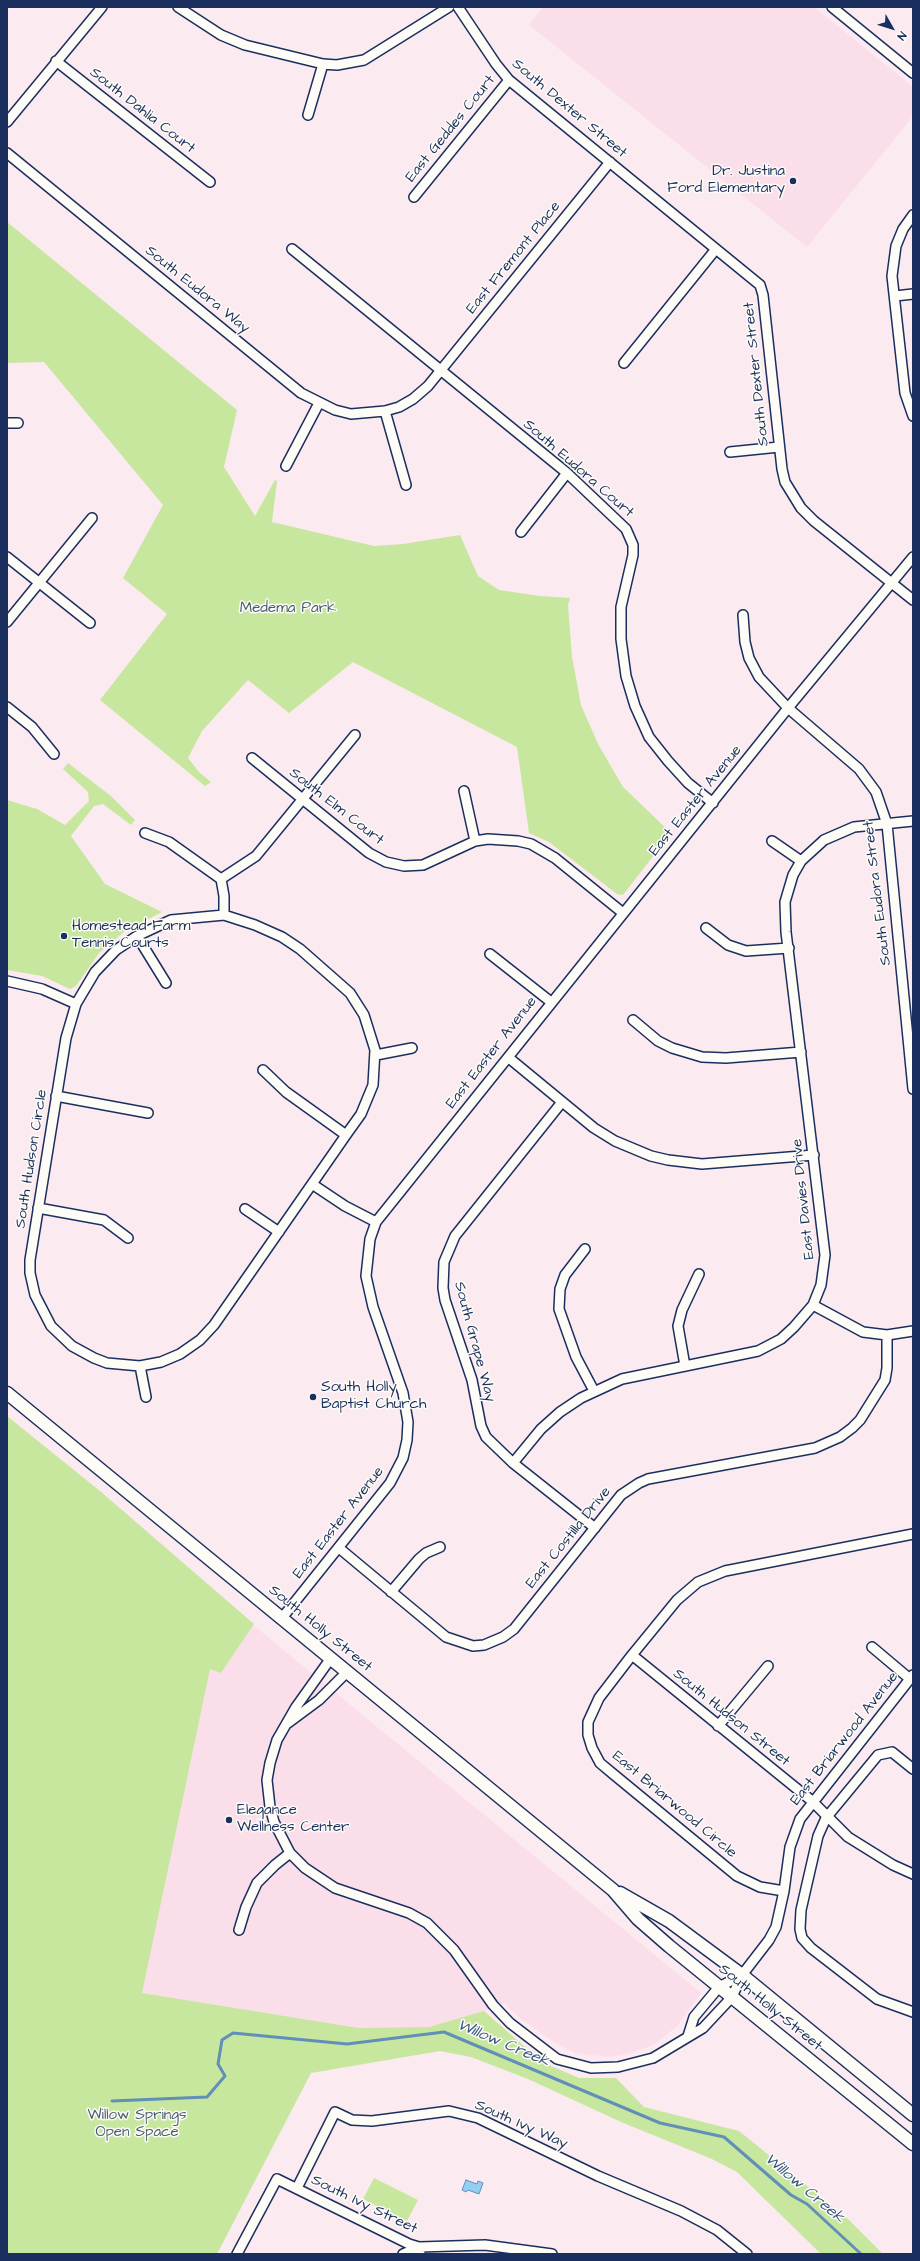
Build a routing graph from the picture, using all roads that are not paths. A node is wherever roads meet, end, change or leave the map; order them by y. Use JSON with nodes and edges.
{"nodes":[{"id":1,"x":102,"y":7,"type":"edge"},
{"id":2,"x":178,"y":7,"type":"edge"},
{"id":3,"x":449,"y":7,"type":"edge"},
{"id":4,"x":458,"y":7,"type":"edge"},
{"id":5,"x":832,"y":7,"type":"edge"},
{"id":6,"x":56,"y":61,"type":"junction"},
{"id":7,"x":323,"y":64,"type":"junction"},
{"id":8,"x":913,"y":73,"type":"edge"},
{"id":9,"x":509,"y":80,"type":"junction"},
{"id":10,"x":308,"y":115,"type":"dead end"},
{"id":11,"x":7,"y":122,"type":"edge"},
{"id":12,"x":7,"y":153,"type":"edge"},
{"id":13,"x":610,"y":162,"type":"junction"},
{"id":14,"x":210,"y":182,"type":"dead end"},
{"id":15,"x":414,"y":197,"type":"dead end"},
{"id":16,"x":913,"y":215,"type":"edge"},
{"id":17,"x":292,"y":249,"type":"dead end"},
{"id":18,"x":716,"y":249,"type":"junction"},
{"id":19,"x":913,"y":294,"type":"edge"},
{"id":20,"x":895,"y":296,"type":"junction"},
{"id":21,"x":624,"y":363,"type":"dead end"},
{"id":22,"x":440,"y":370,"type":"junction"},
{"id":23,"x":319,"y":403,"type":"junction"},
{"id":24,"x":385,"y":411,"type":"junction"},
{"id":25,"x":913,"y":416,"type":"edge"},
{"id":26,"x":7,"y":423,"type":"edge"},
{"id":27,"x":18,"y":423,"type":"dead end"},
{"id":28,"x":779,"y":447,"type":"junction"},
{"id":29,"x":730,"y":452,"type":"dead end"},
{"id":30,"x":286,"y":466,"type":"dead end"},
{"id":31,"x":567,"y":473,"type":"junction"},
{"id":32,"x":406,"y":485,"type":"dead end"},
{"id":33,"x":92,"y":518,"type":"dead end"},
{"id":34,"x":522,"y":532,"type":"dead end"},
{"id":35,"x":7,"y":557,"type":"edge"},
{"id":36,"x":913,"y":557,"type":"edge"},
{"id":37,"x":38,"y":582,"type":"junction"},
{"id":38,"x":892,"y":583,"type":"junction"},
{"id":39,"x":913,"y":600,"type":"edge"},
{"id":40,"x":743,"y":615,"type":"dead end"},
{"id":41,"x":7,"y":622,"type":"edge"},
{"id":42,"x":90,"y":624,"type":"dead end"},
{"id":43,"x":7,"y":708,"type":"edge"},
{"id":44,"x":788,"y":708,"type":"junction"},
{"id":45,"x":355,"y":735,"type":"dead end"},
{"id":46,"x":54,"y":754,"type":"dead end"},
{"id":47,"x":252,"y":758,"type":"dead end"},
{"id":48,"x":464,"y":791,"type":"dead end"},
{"id":49,"x":301,"y":799,"type":"junction"},
{"id":50,"x":712,"y":803,"type":"junction"},
{"id":51,"x":913,"y":821,"type":"edge"},
{"id":52,"x":886,"y":824,"type":"junction"},
{"id":53,"x":145,"y":833,"type":"dead end"},
{"id":54,"x":475,"y":841,"type":"junction"},
{"id":55,"x":772,"y":841,"type":"dead end"},
{"id":56,"x":801,"y":861,"type":"junction"},
{"id":57,"x":221,"y":878,"type":"junction"},
{"id":58,"x":623,"y":913,"type":"junction"},
{"id":59,"x":224,"y":915,"type":"junction"},
{"id":60,"x":706,"y":928,"type":"dead end"},
{"id":61,"x":137,"y":936,"type":"junction"},
{"id":62,"x":789,"y":948,"type":"junction"},
{"id":63,"x":490,"y":954,"type":"dead end"},
{"id":64,"x":7,"y":981,"type":"edge"},
{"id":65,"x":166,"y":983,"type":"dead end"},
{"id":66,"x":550,"y":1002,"type":"junction"},
{"id":67,"x":76,"y":1004,"type":"junction"},
{"id":68,"x":633,"y":1020,"type":"dead end"},
{"id":69,"x":412,"y":1048,"type":"dead end"},
{"id":70,"x":802,"y":1052,"type":"junction"},
{"id":71,"x":376,"y":1055,"type":"junction"},
{"id":72,"x":509,"y":1058,"type":"junction"},
{"id":73,"x":263,"y":1070,"type":"dead end"},
{"id":74,"x":913,"y":1089,"type":"edge"},
{"id":75,"x":56,"y":1096,"type":"junction"},
{"id":76,"x":562,"y":1102,"type":"junction"},
{"id":77,"x":148,"y":1113,"type":"dead end"},
{"id":78,"x":346,"y":1135,"type":"junction"},
{"id":79,"x":814,"y":1155,"type":"junction"},
{"id":80,"x":312,"y":1184,"type":"junction"},
{"id":81,"x":38,"y":1208,"type":"junction"},
{"id":82,"x":245,"y":1209,"type":"dead end"},
{"id":83,"x":376,"y":1222,"type":"junction"},
{"id":84,"x":279,"y":1232,"type":"junction"},
{"id":85,"x":128,"y":1238,"type":"dead end"},
{"id":86,"x":585,"y":1249,"type":"dead end"},
{"id":87,"x":699,"y":1274,"type":"dead end"},
{"id":88,"x":813,"y":1305,"type":"junction"},
{"id":89,"x":913,"y":1332,"type":"edge"},
{"id":90,"x":887,"y":1335,"type":"junction"},
{"id":91,"x":140,"y":1366,"type":"junction"},
{"id":92,"x":685,"y":1366,"type":"junction"},
{"id":93,"x":594,"y":1391,"type":"junction"},
{"id":94,"x":7,"y":1393,"type":"edge"},
{"id":95,"x":146,"y":1397,"type":"dead end"},
{"id":96,"x":513,"y":1463,"type":"junction"},
{"id":97,"x":595,"y":1528,"type":"junction"},
{"id":98,"x":913,"y":1534,"type":"edge"},
{"id":99,"x":440,"y":1547,"type":"dead end"},
{"id":100,"x":339,"y":1548,"type":"junction"},
{"id":101,"x":391,"y":1592,"type":"junction"},
{"id":102,"x":282,"y":1618,"type":"junction"},
{"id":103,"x":872,"y":1647,"type":"dead end"},
{"id":104,"x":632,"y":1655,"type":"junction"},
{"id":105,"x":331,"y":1658,"type":"junction"},
{"id":106,"x":768,"y":1666,"type":"dead end"},
{"id":107,"x":347,"y":1672,"type":"junction"},
{"id":108,"x":912,"y":1677,"type":"edge"},
{"id":109,"x":285,"y":1725,"type":"junction"},
{"id":110,"x":718,"y":1726,"type":"junction"},
{"id":111,"x":913,"y":1769,"type":"edge"},
{"id":112,"x":812,"y":1802,"type":"junction"},
{"id":113,"x":826,"y":1818,"type":"junction"},
{"id":114,"x":290,"y":1853,"type":"junction"},
{"id":115,"x":913,"y":1874,"type":"edge"},
{"id":116,"x":613,"y":1890,"type":"junction"},
{"id":117,"x":784,"y":1891,"type":"junction"},
{"id":118,"x":239,"y":1930,"type":"dead end"},
{"id":119,"x":742,"y":1975,"type":"junction"},
{"id":120,"x":719,"y":1987,"type":"junction"},
{"id":121,"x":732,"y":1997,"type":"junction"},
{"id":122,"x":913,"y":2012,"type":"edge"},
{"id":123,"x":688,"y":2036,"type":"junction"},
{"id":124,"x":913,"y":2115,"type":"edge"},
{"id":125,"x":913,"y":2144,"type":"edge"},
{"id":126,"x":297,"y":2188,"type":"junction"},
{"id":127,"x":419,"y":2251,"type":"edge"},
{"id":128,"x":237,"y":2254,"type":"edge"},
{"id":129,"x":404,"y":2254,"type":"edge"},
{"id":130,"x":552,"y":2254,"type":"edge"},
{"id":131,"x":747,"y":2254,"type":"edge"}],
"edges":[{"from":1,"to":6,"type":"street"},
{"from":2,"to":7,"type":"street"},
{"from":3,"to":7,"type":"street"},
{"from":4,"to":9,"type":"street","name":"South Dexter Street"},
{"from":5,"to":8,"type":"street"},
{"from":6,"to":11,"type":"street"},
{"from":6,"to":14,"type":"street","name":"South Dahlia Court"},
{"from":7,"to":10,"type":"street"},
{"from":9,"to":13,"type":"street","name":"South Dexter Street"},
{"from":9,"to":15,"type":"street","name":"East Geddes Court"},
{"from":12,"to":23,"type":"street","name":"South Eudora Way"},
{"from":13,"to":18,"type":"street","name":"South Dexter Street"},
{"from":13,"to":22,"type":"street","name":"East Fremont Place"},
{"from":16,"to":20,"type":"street"},
{"from":17,"to":22,"type":"street","name":"South Eudora Court"},
{"from":18,"to":21,"type":"street"},
{"from":18,"to":28,"type":"street","name":"South Dexter Street"},
{"from":19,"to":20,"type":"street"},
{"from":20,"to":25,"type":"street"},
{"from":22,"to":24,"type":"street","name":"South Eudora Way"},
{"from":22,"to":31,"type":"street","name":"South Eudora Court"},
{"from":23,"to":24,"type":"street","name":"South Eudora Way"},
{"from":23,"to":30,"type":"street"},
{"from":24,"to":32,"type":"street"},
{"from":26,"to":27,"type":"street"},
{"from":28,"to":29,"type":"street"},
{"from":28,"to":38,"type":"street","name":"South Dexter Street"},
{"from":31,"to":34,"type":"street"},
{"from":31,"to":50,"type":"street","name":"South Eudora Court"},
{"from":33,"to":37,"type":"street"},
{"from":35,"to":37,"type":"street"},
{"from":36,"to":38,"type":"street","name":"East Easter Avenue"},
{"from":37,"to":41,"type":"street"},
{"from":37,"to":42,"type":"street"},
{"from":38,"to":39,"type":"street","name":"South Dexter Street"},
{"from":38,"to":44,"type":"street","name":"East Easter Avenue"},
{"from":40,"to":44,"type":"street"},
{"from":43,"to":46,"type":"street"},
{"from":44,"to":50,"type":"street","name":"East Easter Avenue"},
{"from":44,"to":52,"type":"street","name":"South Eudora Street"},
{"from":45,"to":49,"type":"street"},
{"from":47,"to":49,"type":"street","name":"South Elm Court"},
{"from":48,"to":54,"type":"street"},
{"from":49,"to":54,"type":"street","name":"South Elm Court"},
{"from":49,"to":57,"type":"street"},
{"from":50,"to":58,"type":"street","name":"East Easter Avenue"},
{"from":51,"to":52,"type":"street","name":"East Davies Drive"},
{"from":52,"to":56,"type":"street","name":"East Davies Drive"},
{"from":52,"to":74,"type":"street","name":"South Eudora Street"},
{"from":53,"to":57,"type":"street"},
{"from":54,"to":58,"type":"street","name":"South Elm Court"},
{"from":55,"to":56,"type":"street"},
{"from":56,"to":62,"type":"street","name":"East Davies Drive"},
{"from":57,"to":59,"type":"street"},
{"from":58,"to":66,"type":"street","name":"East Easter Avenue"},
{"from":59,"to":61,"type":"street","name":"South Hudson Circle"},
{"from":59,"to":71,"type":"street","name":"South Hudson Circle"},
{"from":60,"to":62,"type":"street"},
{"from":61,"to":65,"type":"street"},
{"from":61,"to":67,"type":"street","name":"South Hudson Circle"},
{"from":62,"to":70,"type":"street","name":"East Davies Drive"},
{"from":63,"to":66,"type":"street"},
{"from":64,"to":67,"type":"street"},
{"from":66,"to":72,"type":"street","name":"East Easter Avenue"},
{"from":67,"to":75,"type":"street","name":"South Hudson Circle"},
{"from":68,"to":70,"type":"street"},
{"from":69,"to":71,"type":"street"},
{"from":70,"to":79,"type":"street","name":"East Davies Drive"},
{"from":71,"to":78,"type":"street","name":"South Hudson Circle"},
{"from":72,"to":76,"type":"street"},
{"from":72,"to":83,"type":"street","name":"East Easter Avenue"},
{"from":73,"to":78,"type":"street"},
{"from":75,"to":77,"type":"street"},
{"from":75,"to":81,"type":"street","name":"South Hudson Circle"},
{"from":76,"to":79,"type":"street"},
{"from":76,"to":96,"type":"street","name":"South Grape Way"},
{"from":78,"to":80,"type":"street","name":"South Hudson Circle"},
{"from":79,"to":88,"type":"street","name":"East Davies Drive"},
{"from":80,"to":83,"type":"street"},
{"from":80,"to":84,"type":"street","name":"South Hudson Circle"},
{"from":81,"to":85,"type":"street"},
{"from":81,"to":91,"type":"street","name":"South Hudson Circle"},
{"from":82,"to":84,"type":"street"},
{"from":83,"to":100,"type":"street","name":"East Easter Avenue"},
{"from":84,"to":91,"type":"street","name":"South Hudson Circle"},
{"from":86,"to":93,"type":"street"},
{"from":87,"to":92,"type":"street"},
{"from":88,"to":90,"type":"street"},
{"from":88,"to":92,"type":"street","name":"East Davies Drive"},
{"from":89,"to":90,"type":"street"},
{"from":90,"to":97,"type":"street","name":"East Costilla Drive"},
{"from":91,"to":95,"type":"street"},
{"from":92,"to":93,"type":"street","name":"East Davies Drive"},
{"from":93,"to":96,"type":"street","name":"East Davies Drive"},
{"from":94,"to":102,"type":"main road","name":"South Holly Street"},
{"from":96,"to":97,"type":"street","name":"South Grape Way"},
{"from":97,"to":101,"type":"street","name":"East Costilla Drive"},
{"from":98,"to":104,"type":"street","name":"East Briarwood Circle"},
{"from":99,"to":101,"type":"street"},
{"from":100,"to":101,"type":"street","name":"East Costilla Drive"},
{"from":100,"to":102,"type":"street","name":"East Easter Avenue"},
{"from":102,"to":105,"type":"main road","name":"South Holly Street"},
{"from":103,"to":108,"type":"street"},
{"from":104,"to":110,"type":"street","name":"South Hudson Street"},
{"from":104,"to":117,"type":"street","name":"East Briarwood Circle"},
{"from":105,"to":107,"type":"main road","name":"South Holly Street"},
{"from":105,"to":109,"type":"street"},
{"from":106,"to":110,"type":"street"},
{"from":107,"to":109,"type":"street"},
{"from":107,"to":116,"type":"main road","name":"South Holly Street"},
{"from":108,"to":112,"type":"street","name":"East Briarwood Avenue"},
{"from":109,"to":114,"type":"street"},
{"from":110,"to":112,"type":"street","name":"South Hudson Street"},
{"from":111,"to":113,"type":"street"},
{"from":112,"to":113,"type":"street","name":"South Hudson Street"},
{"from":112,"to":117,"type":"street","name":"East Briarwood Avenue"},
{"from":113,"to":115,"type":"street","name":"South Hudson Street"},
{"from":113,"to":122,"type":"street"},
{"from":114,"to":118,"type":"street"},
{"from":114,"to":123,"type":"street"},
{"from":116,"to":119,"type":"main road","name":"South Holly Street"},
{"from":116,"to":120,"type":"main road","name":"South Holly Street"},
{"from":117,"to":119,"type":"street","name":"East Briarwood Avenue"},
{"from":119,"to":120,"type":"street"},
{"from":119,"to":121,"type":"street"},
{"from":119,"to":124,"type":"main road","name":"South Holly Street"},
{"from":120,"to":121,"type":"main road","name":"South Holly Street"},
{"from":120,"to":123,"type":"street"},
{"from":121,"to":123,"type":"street"},
{"from":121,"to":125,"type":"main road","name":"South Holly Street"},
{"from":126,"to":127,"type":"street","name":"South Ivy Street"},
{"from":126,"to":128,"type":"street"},
{"from":126,"to":131,"type":"street","name":"South Ivy Way"},
{"from":127,"to":129,"type":"street","name":"South Ivy Street"},
{"from":127,"to":130,"type":"street","name":"South Ivy Street"}]}
